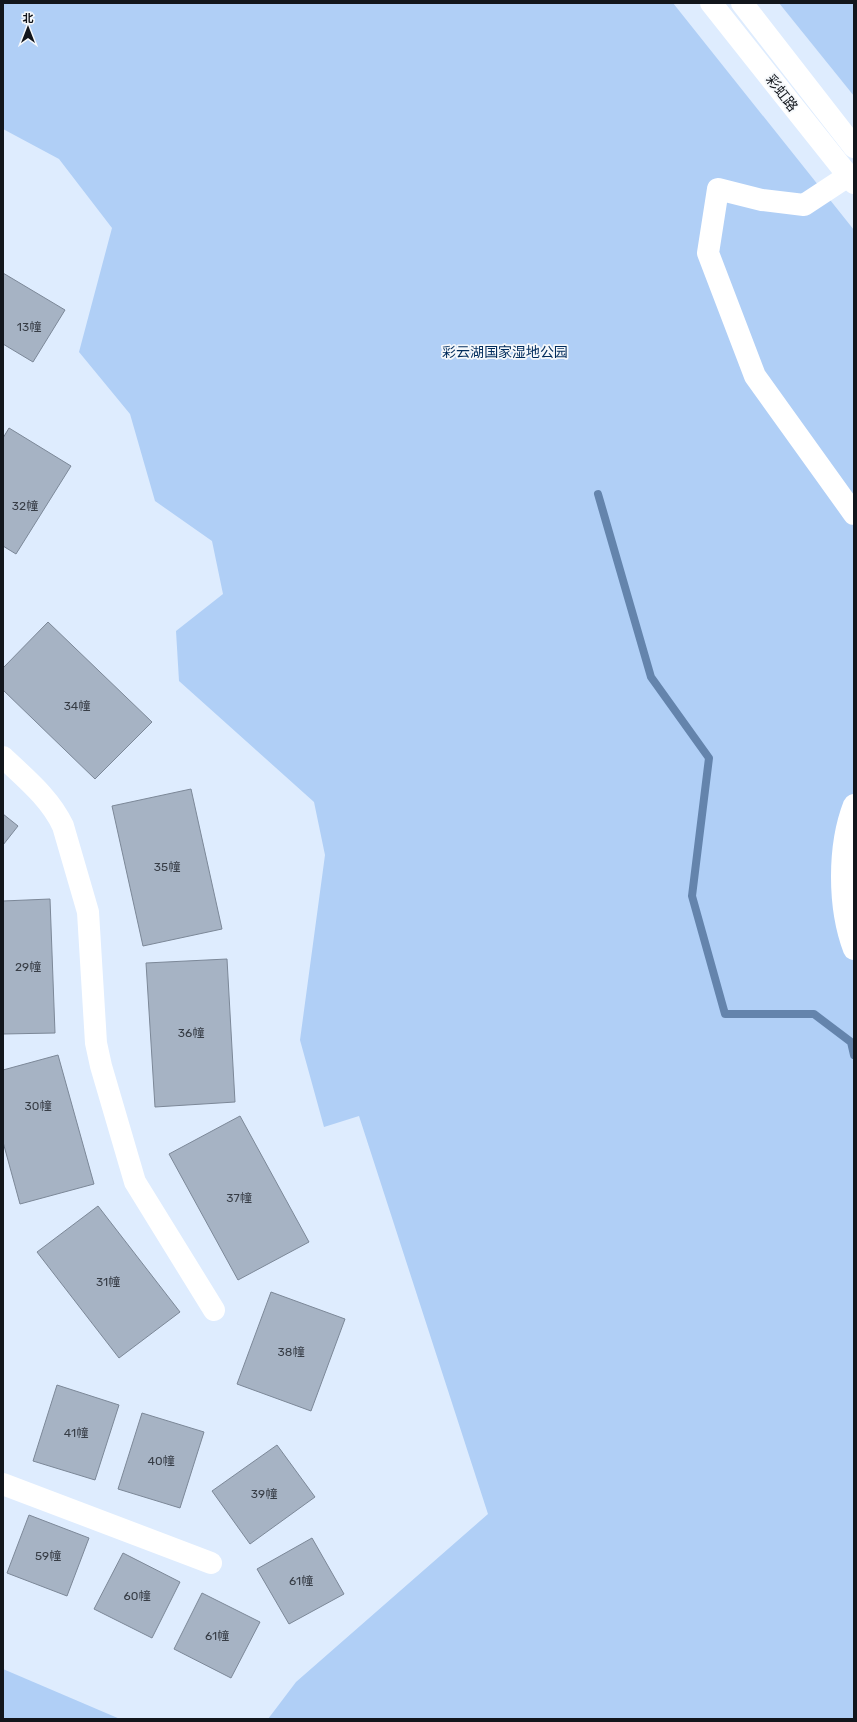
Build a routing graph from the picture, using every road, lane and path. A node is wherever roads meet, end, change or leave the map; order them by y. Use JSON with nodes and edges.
{"nodes":[{"id":1,"x":712,"y":3,"type":"edge"},
{"id":2,"x":742,"y":3,"type":"edge"},
{"id":3,"x":854,"y":147,"type":"edge"},
{"id":4,"x":851,"y":180,"type":"edge"},
{"id":5,"x":854,"y":514,"type":"edge"},
{"id":6,"x":3,"y":757,"type":"edge"},
{"id":7,"x":854,"y":805,"type":"edge"},
{"id":8,"x":854,"y":948,"type":"edge"},
{"id":9,"x":214,"y":1310,"type":"dead end"},
{"id":10,"x":3,"y":1484,"type":"edge"},
{"id":11,"x":211,"y":1563,"type":"dead end"}],
"edges":[{"from":1,"to":4,"type":"main road","name":"彩虹路"},
{"from":2,"to":3,"type":"main road","name":"彩虹路"},
{"from":4,"to":5,"type":"main road"},
{"from":6,"to":9,"type":"main road"},
{"from":7,"to":8,"type":"main road"},
{"from":10,"to":11,"type":"main road"}]}
